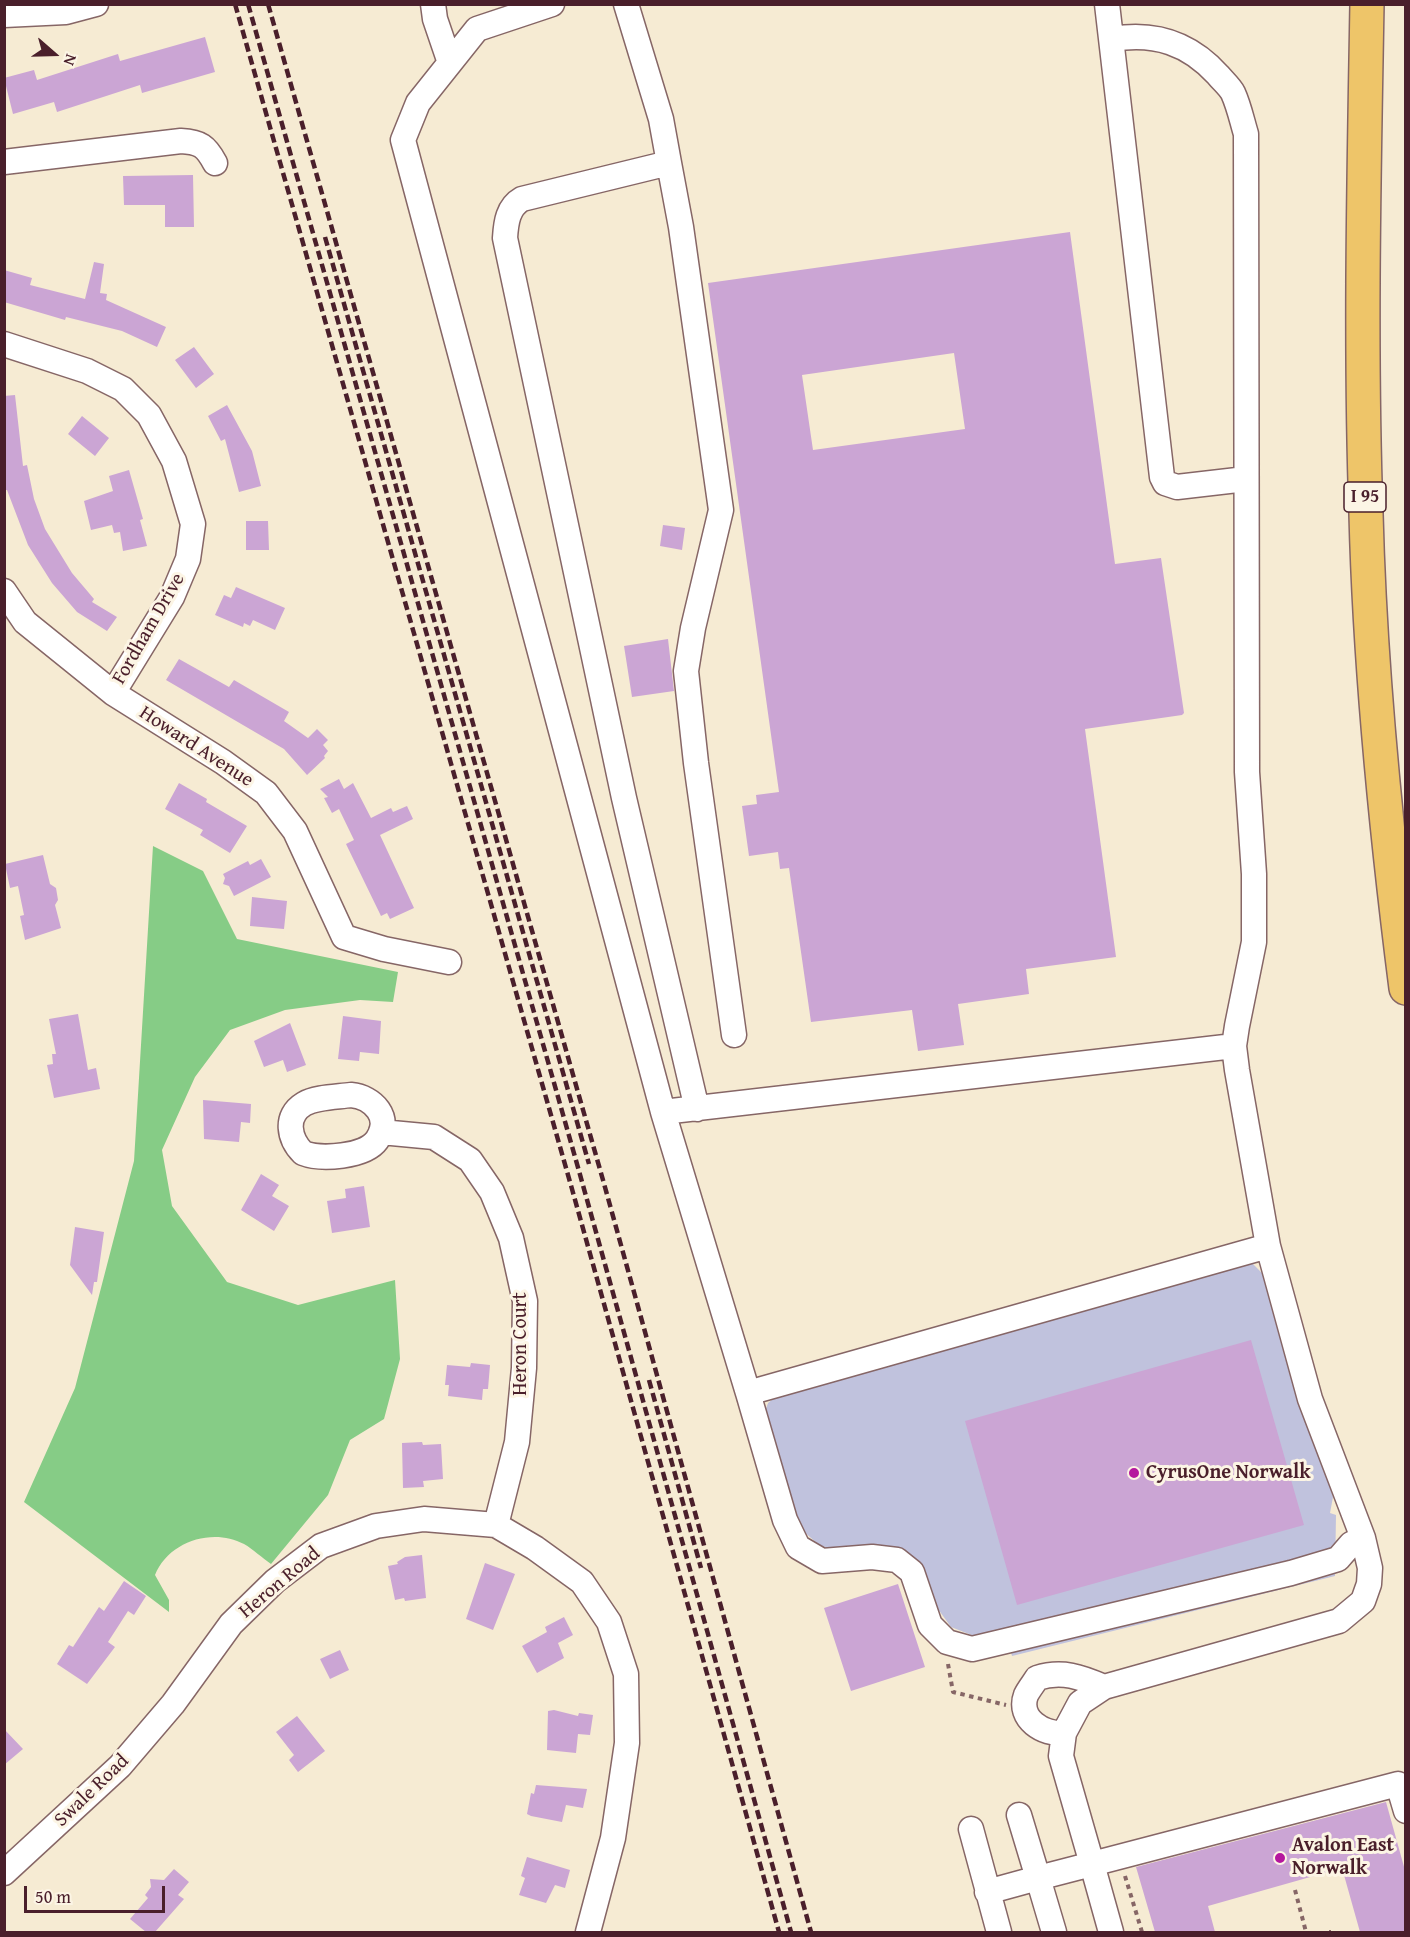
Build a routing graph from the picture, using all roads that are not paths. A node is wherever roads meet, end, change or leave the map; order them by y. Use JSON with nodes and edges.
{"nodes":[{"id":1,"x":96,"y":4,"type":"edge"},
{"id":2,"x":434,"y":4,"type":"edge"},
{"id":3,"x":552,"y":4,"type":"edge"},
{"id":4,"x":626,"y":4,"type":"edge"},
{"id":5,"x":1107,"y":4,"type":"edge"},
{"id":6,"x":1367,"y":4,"type":"edge"},
{"id":7,"x":4,"y":15,"type":"edge"},
{"id":8,"x":1113,"y":39,"type":"junction"},
{"id":9,"x":450,"y":63,"type":"junction"},
{"id":10,"x":4,"y":162,"type":"edge"},
{"id":11,"x":215,"y":163,"type":"dead end"},
{"id":12,"x":669,"y":163,"type":"junction"},
{"id":13,"x":4,"y":344,"type":"edge"},
{"id":14,"x":1246,"y":479,"type":"junction"},
{"id":15,"x":4,"y":591,"type":"edge"},
{"id":16,"x":113,"y":693,"type":"junction"},
{"id":17,"x":449,"y":962,"type":"dead end"},
{"id":18,"x":1406,"y":988,"type":"edge"},
{"id":19,"x":734,"y":1035,"type":"dead end"},
{"id":20,"x":1234,"y":1046,"type":"junction"},
{"id":21,"x":697,"y":1109,"type":"junction"},
{"id":22,"x":663,"y":1112,"type":"junction"},
{"id":23,"x":381,"y":1132,"type":"dead end"},
{"id":24,"x":1268,"y":1246,"type":"junction"},
{"id":25,"x":748,"y":1393,"type":"junction"},
{"id":26,"x":496,"y":1525,"type":"junction"},
{"id":27,"x":1363,"y":1538,"type":"junction"},
{"id":28,"x":1104,"y":1687,"type":"junction"},
{"id":29,"x":173,"y":1704,"type":"joint"},
{"id":30,"x":1064,"y":1733,"type":"junction"},
{"id":31,"x":1406,"y":1811,"type":"edge"},
{"id":32,"x":1019,"y":1815,"type":"dead end"},
{"id":33,"x":971,"y":1828,"type":"dead end"},
{"id":34,"x":1092,"y":1864,"type":"junction"},
{"id":35,"x":4,"y":1873,"type":"edge"},
{"id":36,"x":1038,"y":1878,"type":"junction"},
{"id":37,"x":987,"y":1892,"type":"junction"},
{"id":38,"x":588,"y":1932,"type":"edge"},
{"id":39,"x":999,"y":1932,"type":"edge"},
{"id":40,"x":1054,"y":1932,"type":"edge"},
{"id":41,"x":1111,"y":1932,"type":"edge"}],
"edges":[{"from":1,"to":7,"type":"street"},
{"from":2,"to":9,"type":"street"},
{"from":3,"to":9,"type":"street"},
{"from":4,"to":12,"type":"street"},
{"from":5,"to":8,"type":"street"},
{"from":6,"to":18,"type":"highway","number":"I 95"},
{"from":8,"to":14,"type":"street"},
{"from":8,"to":14,"type":"street"},
{"from":9,"to":22,"type":"street"},
{"from":10,"to":11,"type":"street"},
{"from":12,"to":19,"type":"street"},
{"from":12,"to":21,"type":"street"},
{"from":13,"to":16,"type":"street","name":"Fordham Drive"},
{"from":14,"to":20,"type":"street"},
{"from":15,"to":16,"type":"street","name":"Howard Avenue"},
{"from":16,"to":17,"type":"street","name":"Howard Avenue"},
{"from":20,"to":21,"type":"street"},
{"from":20,"to":24,"type":"street"},
{"from":21,"to":22,"type":"street"},
{"from":22,"to":25,"type":"street"},
{"from":23,"to":26,"type":"street","name":"Heron Court"},
{"from":24,"to":25,"type":"street"},
{"from":24,"to":27,"type":"street"},
{"from":25,"to":27,"type":"street"},
{"from":26,"to":29,"type":"street","name":"Heron Road"},
{"from":26,"to":38,"type":"street","name":"Heron Road"},
{"from":27,"to":28,"type":"street"},
{"from":28,"to":30,"type":"street"},
{"from":28,"to":30,"type":"street"},
{"from":29,"to":35,"type":"street","name":"Swale Road"},
{"from":30,"to":34,"type":"street"},
{"from":31,"to":34,"type":"street"},
{"from":32,"to":36,"type":"street"},
{"from":33,"to":37,"type":"street"},
{"from":34,"to":36,"type":"street"},
{"from":34,"to":41,"type":"street"},
{"from":36,"to":37,"type":"street"},
{"from":36,"to":40,"type":"street"},
{"from":37,"to":39,"type":"street"}]}
